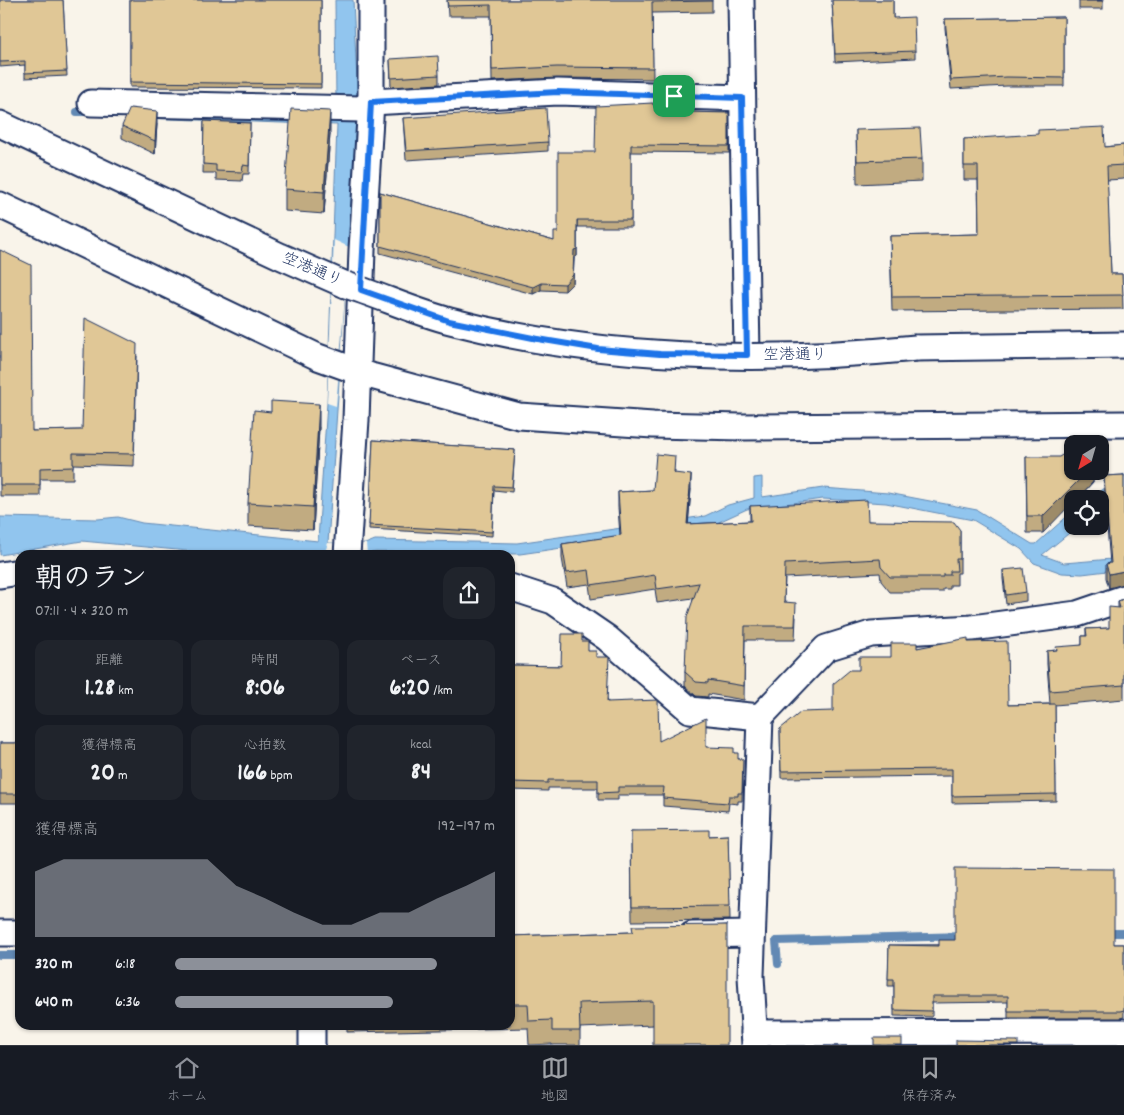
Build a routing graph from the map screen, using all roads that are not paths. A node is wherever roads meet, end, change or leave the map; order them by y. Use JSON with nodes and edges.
{"nodes":[{"id":1,"x":371,"y":0,"type":"edge"},
{"id":2,"x":741,"y":0,"type":"edge"},
{"id":3,"x":742,"y":98,"type":"junction"},
{"id":4,"x":90,"y":103,"type":"dead end"},
{"id":5,"x":366,"y":105,"type":"junction"},
{"id":6,"x":0,"y":124,"type":"edge"},
{"id":7,"x":0,"y":205,"type":"edge"},
{"id":8,"x":361,"y":290,"type":"junction"},
{"id":9,"x":1124,"y":345,"type":"edge"},
{"id":10,"x":747,"y":355,"type":"junction"},
{"id":11,"x":358,"y":372,"type":"junction"},
{"id":12,"x":1124,"y":424,"type":"edge"},
{"id":13,"x":348,"y":546,"type":"edge"},
{"id":14,"x":15,"y":573,"type":"edge"},
{"id":15,"x":0,"y":575,"type":"edge"},
{"id":16,"x":515,"y":589,"type":"edge"},
{"id":17,"x":1124,"y":598,"type":"edge"},
{"id":18,"x":760,"y":717,"type":"junction"},
{"id":19,"x":0,"y":933,"type":"edge"},
{"id":20,"x":15,"y":933,"type":"edge"},
{"id":21,"x":752,"y":934,"type":"junction"},
{"id":22,"x":665,"y":936,"type":"edge"},
{"id":23,"x":312,"y":1030,"type":"edge"},
{"id":24,"x":1124,"y":1032,"type":"edge"},
{"id":25,"x":754,"y":1039,"type":"edge"},
{"id":26,"x":312,"y":1045,"type":"edge"}],
"edges":[{"from":1,"to":5,"type":"street"},
{"from":2,"to":3,"type":"street"},
{"from":3,"to":5,"type":"street"},
{"from":3,"to":10,"type":"street"},
{"from":4,"to":5,"type":"street"},
{"from":5,"to":8,"type":"street"},
{"from":6,"to":8,"type":"street","name":"空港通り","bridge":true},
{"from":7,"to":11,"type":"street"},
{"from":8,"to":10,"type":"street","name":"空港通り","bridge":true},
{"from":8,"to":11,"type":"street"},
{"from":9,"to":10,"type":"street","name":"空港通り","bridge":true},
{"from":11,"to":12,"type":"street"},
{"from":11,"to":13,"type":"street"},
{"from":14,"to":15,"type":"street"},
{"from":16,"to":18,"type":"street"},
{"from":17,"to":18,"type":"street"},
{"from":18,"to":21,"type":"street"},
{"from":19,"to":20,"type":"street"},
{"from":21,"to":22,"type":"street"},
{"from":21,"to":25,"type":"street"},
{"from":23,"to":26,"type":"street"},
{"from":24,"to":25,"type":"street"}]}
